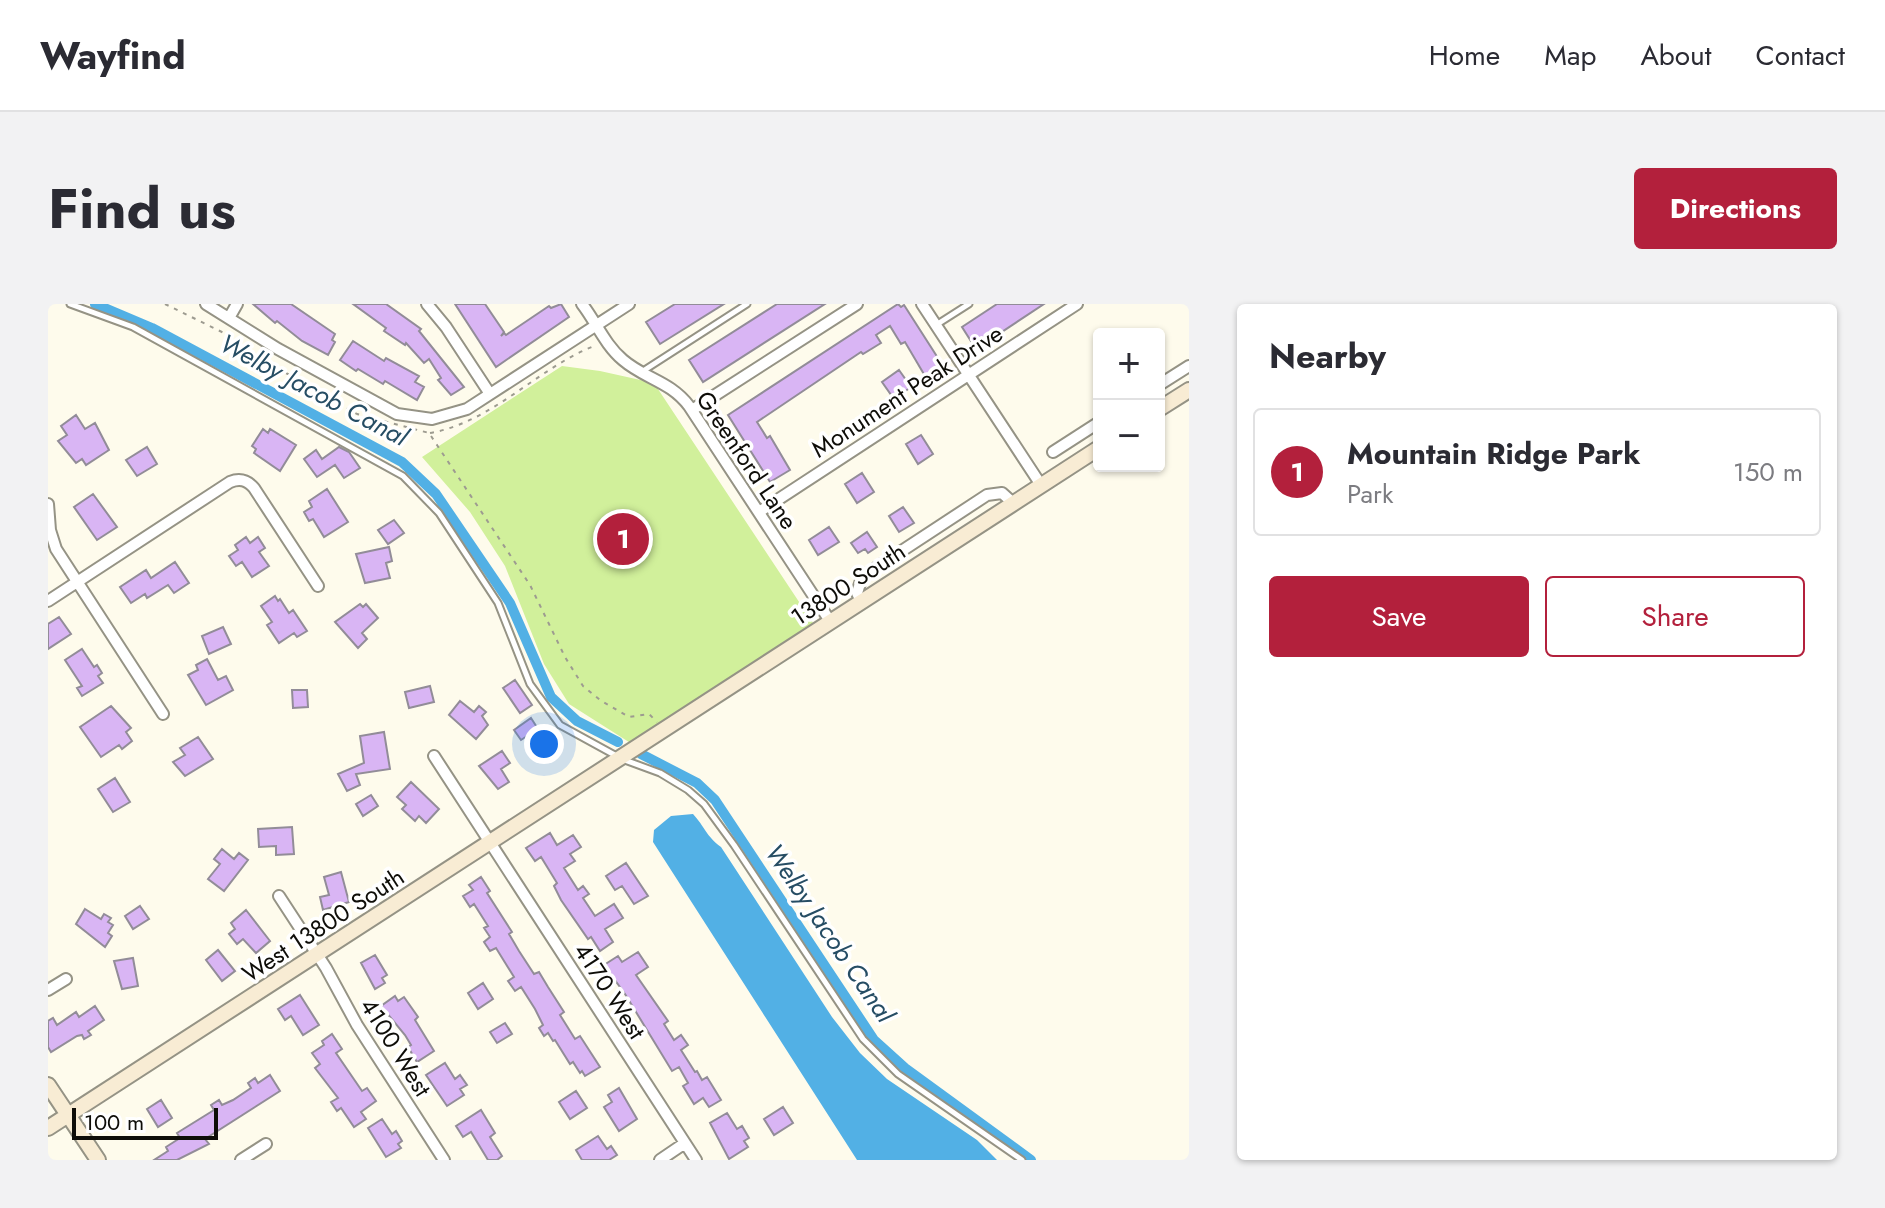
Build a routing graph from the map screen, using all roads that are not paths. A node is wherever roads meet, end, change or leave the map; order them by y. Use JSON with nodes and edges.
{"nodes":[{"id":1,"x":70,"y":304,"type":"edge"},
{"id":2,"x":206,"y":304,"type":"edge"},
{"id":3,"x":237,"y":304,"type":"edge"},
{"id":4,"x":427,"y":304,"type":"edge"},
{"id":5,"x":582,"y":304,"type":"edge"},
{"id":6,"x":629,"y":304,"type":"edge"},
{"id":7,"x":747,"y":304,"type":"edge"},
{"id":8,"x":857,"y":304,"type":"edge"},
{"id":9,"x":922,"y":304,"type":"edge"},
{"id":10,"x":969,"y":304,"type":"edge"},
{"id":11,"x":1077,"y":304,"type":"edge"},
{"id":12,"x":229,"y":318,"type":"junction"},
{"id":13,"x":597,"y":325,"type":"junction"},
{"id":14,"x":936,"y":326,"type":"junction"},
{"id":15,"x":1189,"y":366,"type":"edge"},
{"id":16,"x":641,"y":372,"type":"junction"},
{"id":17,"x":968,"y":375,"type":"junction"},
{"id":18,"x":1165,"y":381,"type":"edge"},
{"id":19,"x":1189,"y":390,"type":"edge"},
{"id":20,"x":490,"y":394,"type":"junction"},
{"id":21,"x":1165,"y":405,"type":"edge"},
{"id":22,"x":692,"y":410,"type":"junction"},
{"id":23,"x":1093,"y":428,"type":"edge"},
{"id":24,"x":1053,"y":452,"type":"dead end"},
{"id":25,"x":1093,"y":452,"type":"edge"},
{"id":26,"x":1041,"y":485,"type":"junction"},
{"id":27,"x":1013,"y":503,"type":"junction"},
{"id":28,"x":48,"y":504,"type":"edge"},
{"id":29,"x":759,"y":512,"type":"junction"},
{"id":30,"x":77,"y":582,"type":"junction"},
{"id":31,"x":318,"y":586,"type":"dead end"},
{"id":32,"x":48,"y":601,"type":"edge"},
{"id":33,"x":861,"y":601,"type":"junction"},
{"id":34,"x":830,"y":621,"type":"junction"},
{"id":35,"x":163,"y":714,"type":"dead end"},
{"id":36,"x":434,"y":756,"type":"dead end"},
{"id":37,"x":622,"y":759,"type":"junction"},
{"id":38,"x":490,"y":843,"type":"junction"},
{"id":39,"x":279,"y":896,"type":"dead end"},
{"id":40,"x":317,"y":955,"type":"junction"},
{"id":41,"x":66,"y":979,"type":"dead end"},
{"id":42,"x":48,"y":990,"type":"edge"},
{"id":43,"x":48,"y":1085,"type":"edge"},
{"id":44,"x":68,"y":1115,"type":"junction"},
{"id":45,"x":48,"y":1128,"type":"edge"},
{"id":46,"x":685,"y":1143,"type":"junction"},
{"id":47,"x":266,"y":1144,"type":"dead end"},
{"id":48,"x":98,"y":1160,"type":"edge"},
{"id":49,"x":241,"y":1160,"type":"edge"},
{"id":50,"x":444,"y":1160,"type":"edge"},
{"id":51,"x":660,"y":1160,"type":"edge"},
{"id":52,"x":696,"y":1160,"type":"edge"},
{"id":53,"x":1022,"y":1160,"type":"edge"}],
"edges":[{"from":1,"to":37,"type":"lane"},
{"from":2,"to":12,"type":"street"},
{"from":3,"to":12,"type":"street"},
{"from":4,"to":20,"type":"street"},
{"from":5,"to":13,"type":"street","name":"Greenford Lane"},
{"from":6,"to":13,"type":"street"},
{"from":7,"to":16,"type":"lane"},
{"from":8,"to":22,"type":"street"},
{"from":9,"to":14,"type":"street"},
{"from":10,"to":14,"type":"lane"},
{"from":11,"to":17,"type":"street","name":"Monument Peak Drive"},
{"from":12,"to":20,"type":"street"},
{"from":13,"to":16,"type":"street","name":"Greenford Lane"},
{"from":13,"to":20,"type":"street"},
{"from":14,"to":17,"type":"street"},
{"from":15,"to":18,"type":"street"},
{"from":16,"to":22,"type":"street","name":"Greenford Lane"},
{"from":17,"to":26,"type":"street"},
{"from":17,"to":29,"type":"street","name":"Monument Peak Drive"},
{"from":19,"to":21,"type":"street"},
{"from":22,"to":29,"type":"street","name":"Greenford Lane"},
{"from":23,"to":24,"type":"street"},
{"from":25,"to":26,"type":"street","name":"13800 South"},
{"from":26,"to":27,"type":"street","name":"13800 South"},
{"from":27,"to":33,"type":"street","name":"13800 South"},
{"from":27,"to":33,"type":"street"},
{"from":28,"to":30,"type":"street"},
{"from":29,"to":34,"type":"street","name":"Greenford Lane"},
{"from":30,"to":31,"type":"street"},
{"from":30,"to":32,"type":"street"},
{"from":30,"to":35,"type":"street"},
{"from":33,"to":34,"type":"street","name":"13800 South"},
{"from":34,"to":37,"type":"street","name":"13800 South"},
{"from":36,"to":38,"type":"street","name":"4170 West"},
{"from":37,"to":38,"type":"street","name":"West 13800 South"},
{"from":37,"to":53,"type":"lane"},
{"from":38,"to":40,"type":"street","name":"West 13800 South"},
{"from":38,"to":46,"type":"street","name":"4170 West"},
{"from":39,"to":40,"type":"street","name":"4100 West"},
{"from":40,"to":44,"type":"street","name":"West 13800 South"},
{"from":40,"to":50,"type":"street","name":"4100 West"},
{"from":41,"to":42,"type":"street"},
{"from":43,"to":44,"type":"street"},
{"from":44,"to":45,"type":"street","name":"West 13800 South"},
{"from":44,"to":48,"type":"street"},
{"from":46,"to":51,"type":"street"},
{"from":46,"to":52,"type":"street","name":"4170 West"},
{"from":47,"to":49,"type":"street"}]}
